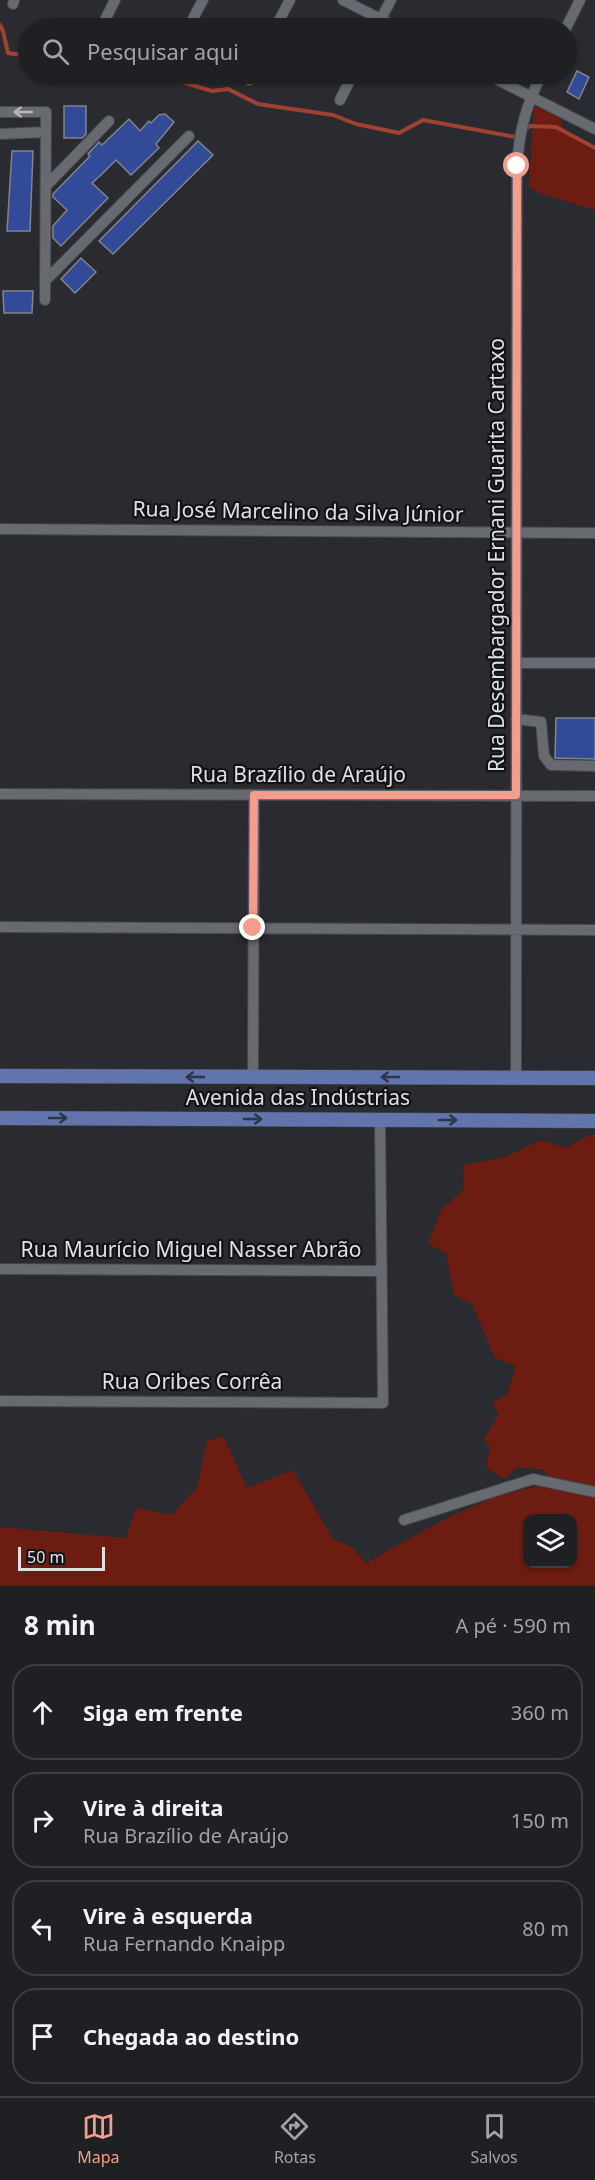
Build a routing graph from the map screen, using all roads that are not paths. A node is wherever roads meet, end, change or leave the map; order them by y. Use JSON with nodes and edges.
{"nodes":[{"id":1,"x":115,"y":0,"type":"edge"},
{"id":2,"x":203,"y":0,"type":"edge"},
{"id":3,"x":290,"y":0,"type":"edge"},
{"id":4,"x":343,"y":0,"type":"edge"},
{"id":5,"x":391,"y":0,"type":"edge"},
{"id":6,"x":580,"y":0,"type":"edge"},
{"id":7,"x":106,"y":18,"type":"edge"},
{"id":8,"x":193,"y":18,"type":"edge"},
{"id":9,"x":280,"y":18,"type":"edge"},
{"id":10,"x":370,"y":18,"type":"edge"},
{"id":11,"x":382,"y":18,"type":"edge"},
{"id":12,"x":571,"y":18,"type":"edge"},
{"id":13,"x":348,"y":84,"type":"edge"},
{"id":14,"x":506,"y":84,"type":"edge"},
{"id":15,"x":537,"y":84,"type":"edge"},
{"id":16,"x":531,"y":96,"type":"junction"},
{"id":17,"x":340,"y":100,"type":"dead end"},
{"id":18,"x":0,"y":112,"type":"edge"},
{"id":19,"x":109,"y":121,"type":"dead end"},
{"id":20,"x":595,"y":129,"type":"edge"},
{"id":21,"x":46,"y":132,"type":"junction"},
{"id":22,"x":0,"y":134,"type":"edge"},
{"id":23,"x":189,"y":136,"type":"dead end"},
{"id":24,"x":46,"y":186,"type":"junction"},
{"id":25,"x":45,"y":281,"type":"junction"},
{"id":26,"x":45,"y":300,"type":"dead end"},
{"id":27,"x":0,"y":529,"type":"edge"},
{"id":28,"x":516,"y":533,"type":"junction"},
{"id":29,"x":595,"y":533,"type":"edge"},
{"id":30,"x":516,"y":663,"type":"junction"},
{"id":31,"x":595,"y":663,"type":"edge"},
{"id":32,"x":516,"y":718,"type":"junction"},
{"id":33,"x":595,"y":766,"type":"edge"},
{"id":34,"x":0,"y":794,"type":"edge"},
{"id":35,"x":254,"y":795,"type":"junction"},
{"id":36,"x":516,"y":795,"type":"junction"},
{"id":37,"x":595,"y":796,"type":"edge"},
{"id":38,"x":0,"y":927,"type":"edge"},
{"id":39,"x":253,"y":928,"type":"junction"},
{"id":40,"x":516,"y":929,"type":"junction"},
{"id":41,"x":595,"y":930,"type":"edge"},
{"id":42,"x":0,"y":1076,"type":"edge"},
{"id":43,"x":253,"y":1077,"type":"junction"},
{"id":44,"x":516,"y":1078,"type":"junction"},
{"id":45,"x":595,"y":1078,"type":"edge"},
{"id":46,"x":0,"y":1118,"type":"edge"},
{"id":47,"x":380,"y":1120,"type":"junction"},
{"id":48,"x":595,"y":1121,"type":"edge"},
{"id":49,"x":0,"y":1269,"type":"edge"},
{"id":50,"x":382,"y":1271,"type":"junction"},
{"id":51,"x":0,"y":1401,"type":"edge"},
{"id":52,"x":595,"y":1492,"type":"edge"},
{"id":53,"x":404,"y":1520,"type":"dead end"}],
"edges":[{"from":1,"to":7,"type":"street"},
{"from":2,"to":8,"type":"street"},
{"from":3,"to":9,"type":"street"},
{"from":4,"to":10,"type":"street"},
{"from":5,"to":11,"type":"street"},
{"from":6,"to":12,"type":"street"},
{"from":13,"to":17,"type":"street"},
{"from":14,"to":16,"type":"street"},
{"from":15,"to":16,"type":"street","name":"Rua Desembargador Ernani Guarita Cartaxo"},
{"from":16,"to":20,"type":"street"},
{"from":16,"to":28,"type":"street","name":"Rua Desembargador Ernani Guarita Cartaxo"},
{"from":21,"to":18,"type":"street","one_way":true},
{"from":19,"to":24,"type":"street"},
{"from":21,"to":22,"type":"street"},
{"from":21,"to":24,"type":"street"},
{"from":23,"to":25,"type":"street"},
{"from":24,"to":25,"type":"street"},
{"from":25,"to":26,"type":"street"},
{"from":27,"to":28,"type":"street","name":"Rua José Marcelino da Silva Júnior"},
{"from":28,"to":29,"type":"street","name":"Rua José Marcelino da Silva Júnior"},
{"from":28,"to":30,"type":"street","name":"Rua Desembargador Ernani Guarita Cartaxo"},
{"from":30,"to":31,"type":"street"},
{"from":30,"to":32,"type":"street","name":"Rua Desembargador Ernani Guarita Cartaxo"},
{"from":32,"to":33,"type":"street"},
{"from":32,"to":36,"type":"street","name":"Rua Desembargador Ernani Guarita Cartaxo"},
{"from":34,"to":35,"type":"street","name":"Rua Brazílio de Araújo"},
{"from":35,"to":36,"type":"street","name":"Rua Brazílio de Araújo"},
{"from":35,"to":39,"type":"street"},
{"from":36,"to":37,"type":"street","name":"Rua Brazílio de Araújo"},
{"from":36,"to":40,"type":"street","name":"Rua Desembargador Ernani Guarita Cartaxo"},
{"from":38,"to":39,"type":"street"},
{"from":39,"to":40,"type":"street"},
{"from":39,"to":43,"type":"street"},
{"from":40,"to":41,"type":"street"},
{"from":40,"to":44,"type":"street","name":"Rua Desembargador Ernani Guarita Cartaxo"},
{"from":43,"to":42,"type":"main road","name":"Avenida das Indústrias","one_way":true},
{"from":44,"to":43,"type":"main road","name":"Avenida das Indústrias","one_way":true},
{"from":44,"to":45,"type":"main road","name":"Avenida das Indústrias"},
{"from":46,"to":47,"type":"main road","name":"Avenida das Indústrias","one_way":true},
{"from":47,"to":48,"type":"main road","name":"Avenida das Indústrias","one_way":true},
{"from":47,"to":50,"type":"street"},
{"from":49,"to":50,"type":"street","name":"Rua Maurício Miguel Nasser Abrão"},
{"from":50,"to":51,"type":"street","name":"Rua Oribes Corrêa"},
{"from":52,"to":53,"type":"street"}]}
